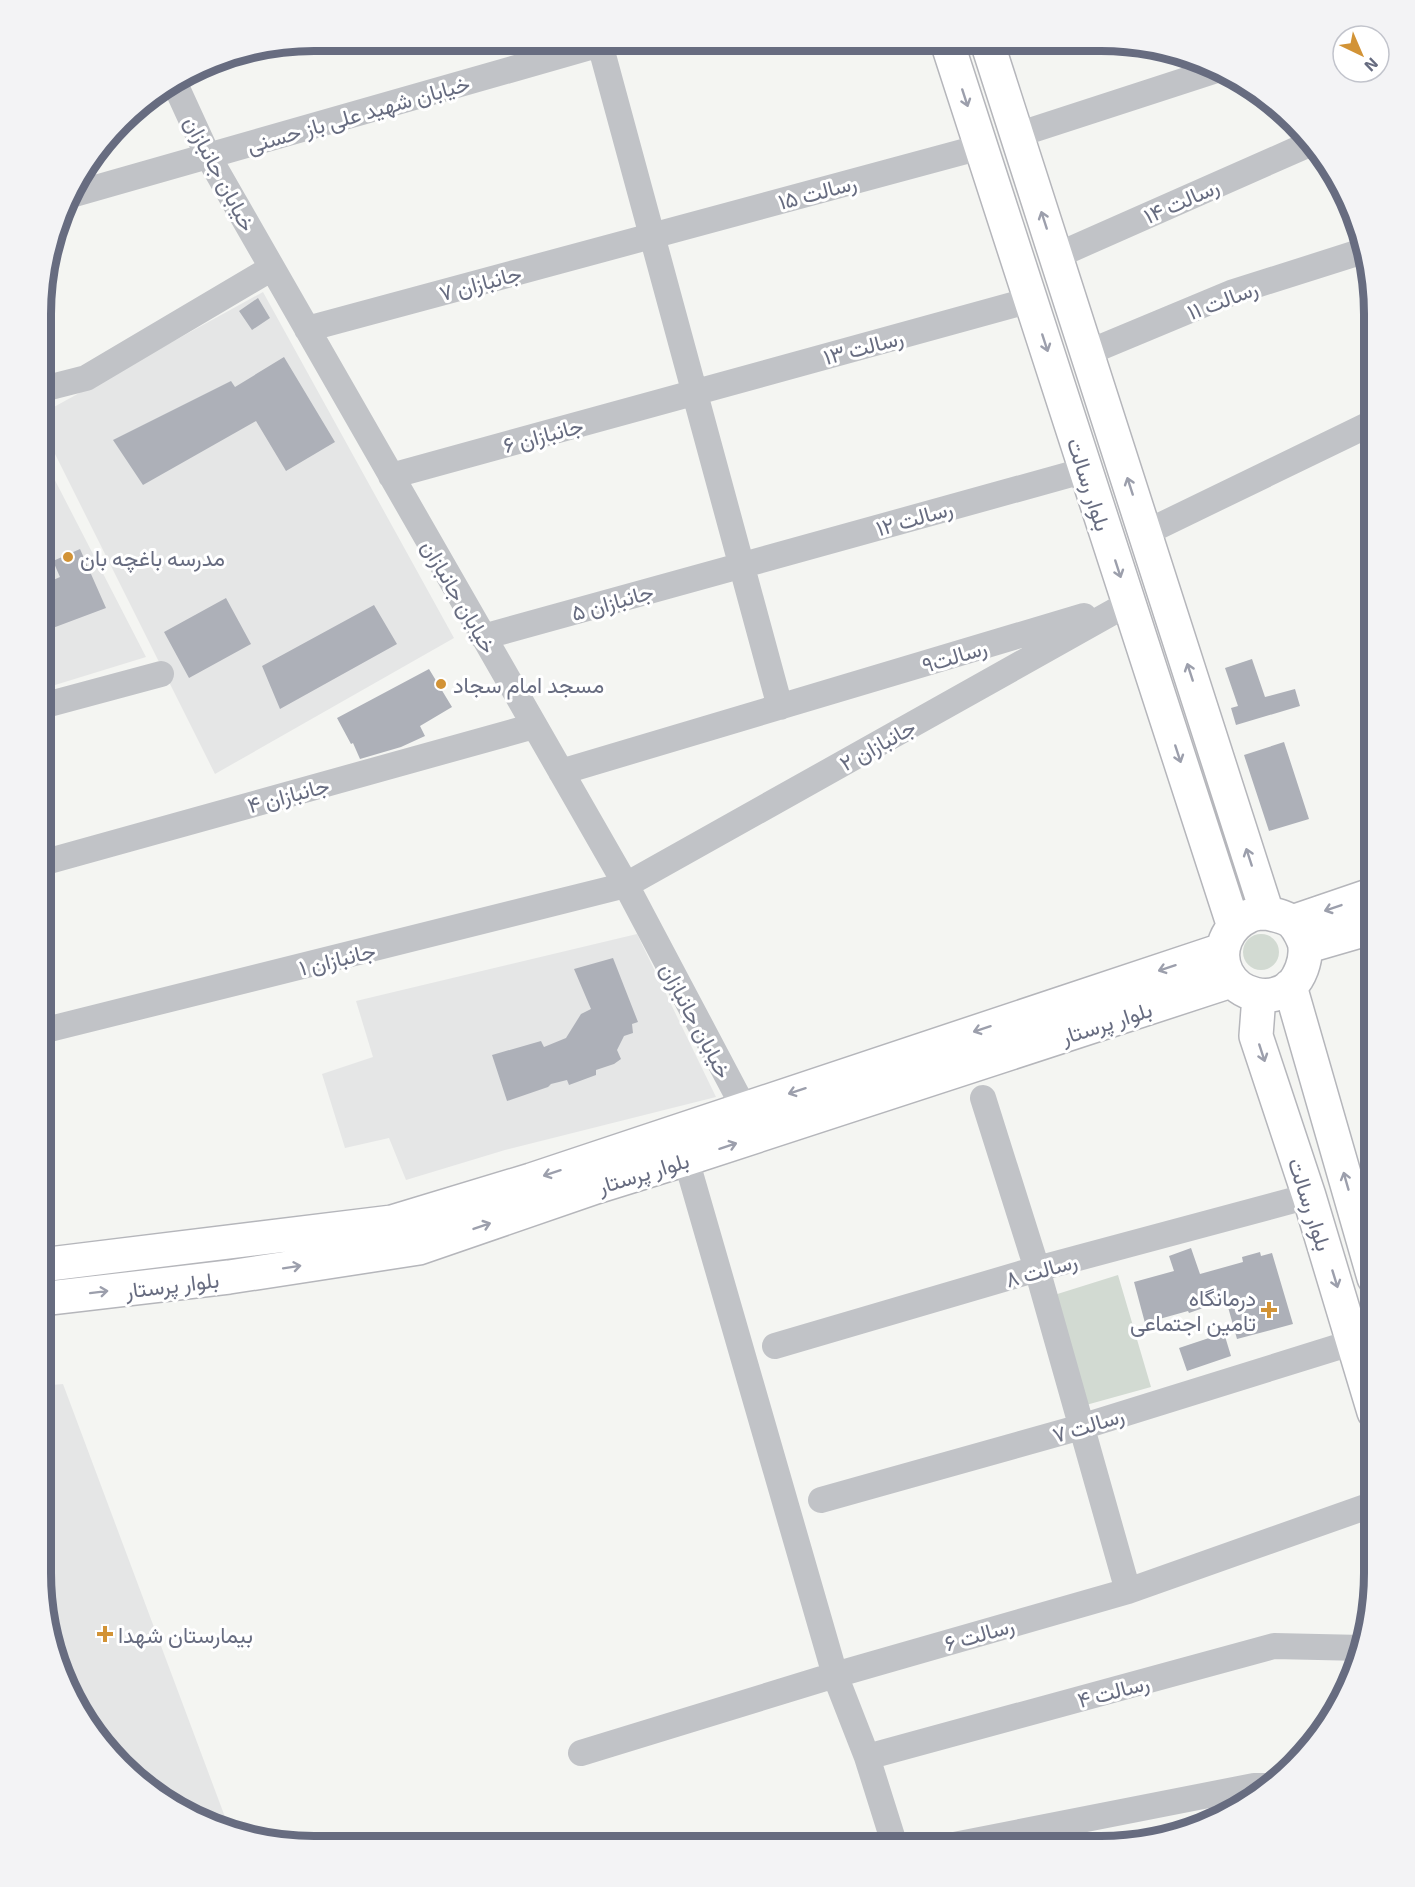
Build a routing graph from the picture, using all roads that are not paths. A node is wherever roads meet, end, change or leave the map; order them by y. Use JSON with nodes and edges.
{"nodes":[{"id":1,"x":578,"y":51,"type":"edge"},
{"id":2,"x":608,"y":51,"type":"edge"},
{"id":3,"x":950,"y":51,"type":"edge"},
{"id":4,"x":990,"y":51,"type":"edge"},
{"id":5,"x":1207,"y":73,"type":"edge"},
{"id":6,"x":178,"y":89,"type":"edge"},
{"id":7,"x":1017,"y":135,"type":"junction"},
{"id":8,"x":1304,"y":146,"type":"edge"},
{"id":9,"x":981,"y":147,"type":"junction"},
{"id":10,"x":208,"y":156,"type":"junction"},
{"id":11,"x":81,"y":192,"type":"edge"},
{"id":12,"x":652,"y":236,"type":"junction"},
{"id":13,"x":1357,"y":253,"type":"edge"},
{"id":14,"x":1056,"y":256,"type":"junction"},
{"id":15,"x":272,"y":268,"type":"junction"},
{"id":16,"x":1030,"y":300,"type":"junction"},
{"id":17,"x":307,"y":329,"type":"junction"},
{"id":18,"x":1087,"y":353,"type":"junction"},
{"id":19,"x":51,"y":387,"type":"edge"},
{"id":20,"x":695,"y":392,"type":"junction"},
{"id":21,"x":1364,"y":427,"type":"edge"},
{"id":22,"x":1086,"y":470,"type":"junction"},
{"id":23,"x":391,"y":476,"type":"junction"},
{"id":24,"x":1145,"y":533,"type":"junction"},
{"id":25,"x":742,"y":565,"type":"junction"},
{"id":26,"x":1129,"y":603,"type":"junction"},
{"id":27,"x":483,"y":637,"type":"junction"},
{"id":28,"x":161,"y":674,"type":"dead end"},
{"id":29,"x":51,"y":704,"type":"edge"},
{"id":30,"x":780,"y":707,"type":"junction"},
{"id":31,"x":534,"y":726,"type":"junction"},
{"id":32,"x":561,"y":772,"type":"junction"},
{"id":33,"x":51,"y":860,"type":"edge"},
{"id":34,"x":626,"y":885,"type":"junction"},
{"id":35,"x":1364,"y":898,"type":"edge"},
{"id":36,"x":1364,"y":927,"type":"edge"},
{"id":37,"x":1288,"y":928,"type":"junction"},
{"id":38,"x":1228,"y":938,"type":"junction"},
{"id":39,"x":1290,"y":986,"type":"junction"},
{"id":40,"x":1245,"y":988,"type":"junction"},
{"id":41,"x":51,"y":1021,"type":"edge"},
{"id":42,"x":983,"y":1098,"type":"dead end"},
{"id":43,"x":744,"y":1108,"type":"junction"},
{"id":44,"x":686,"y":1159,"type":"junction"},
{"id":45,"x":597,"y":1172,"type":"junction"},
{"id":46,"x":1309,"y":1196,"type":"junction"},
{"id":47,"x":1364,"y":1243,"type":"edge"},
{"id":48,"x":51,"y":1263,"type":"edge"},
{"id":49,"x":1037,"y":1269,"type":"junction"},
{"id":50,"x":51,"y":1298,"type":"edge"},
{"id":51,"x":1354,"y":1342,"type":"junction"},
{"id":52,"x":775,"y":1346,"type":"dead end"},
{"id":53,"x":1364,"y":1377,"type":"edge"},
{"id":54,"x":1081,"y":1427,"type":"junction"},
{"id":55,"x":821,"y":1500,"type":"dead end"},
{"id":56,"x":1364,"y":1508,"type":"edge"},
{"id":57,"x":1128,"y":1591,"type":"junction"},
{"id":58,"x":1353,"y":1648,"type":"edge"},
{"id":59,"x":835,"y":1675,"type":"junction"},
{"id":60,"x":581,"y":1753,"type":"dead end"},
{"id":61,"x":867,"y":1757,"type":"junction"},
{"id":62,"x":1255,"y":1786,"type":"edge"},
{"id":63,"x":892,"y":1836,"type":"edge"},
{"id":64,"x":1000,"y":1836,"type":"edge"}],
"edges":[{"from":1,"to":10,"type":"street","name":"خیابان شهید علی باز حسنی"},
{"from":2,"to":12,"type":"street"},
{"from":3,"to":9,"type":"main road","name":"بلوار رسالت","one_way":true},
{"from":4,"to":7,"type":"main road","name":"بلوار رسالت"},
{"from":5,"to":7,"type":"street"},
{"from":6,"to":10,"type":"street","name":"خیابان جانبازان"},
{"from":7,"to":9,"type":"main road"},
{"from":14,"to":7,"type":"main road","name":"بلوار رسالت","one_way":true},
{"from":8,"to":14,"type":"street","name":"رسالت ۱۴"},
{"from":9,"to":12,"type":"street","name":"رسالت ۱۵"},
{"from":9,"to":16,"type":"main road","name":"بلوار رسالت"},
{"from":10,"to":11,"type":"street","name":"خیابان شهید علی باز حسنی"},
{"from":10,"to":15,"type":"street","name":"خیابان جانبازان"},
{"from":12,"to":17,"type":"street","name":"جانبازان ۷"},
{"from":12,"to":20,"type":"street"},
{"from":13,"to":18,"type":"street","name":"رسالت ۱۱"},
{"from":14,"to":18,"type":"main road","name":"بلوار رسالت"},
{"from":15,"to":17,"type":"street","name":"خیابان جانبازان"},
{"from":15,"to":19,"type":"street"},
{"from":16,"to":20,"type":"street","name":"رسالت ۱۳"},
{"from":16,"to":22,"type":"main road","name":"بلوار رسالت","one_way":true},
{"from":17,"to":23,"type":"street","name":"خیابان جانبازان"},
{"from":24,"to":18,"type":"main road","name":"بلوار رسالت","one_way":true},
{"from":20,"to":23,"type":"street","name":"جانبازان ۶"},
{"from":20,"to":25,"type":"street"},
{"from":21,"to":24,"type":"street"},
{"from":22,"to":25,"type":"street","name":"رسالت ۱۲"},
{"from":22,"to":26,"type":"main road","name":"بلوار رسالت","one_way":true},
{"from":23,"to":27,"type":"street","name":"خیابان جانبازان"},
{"from":37,"to":24,"type":"main road","name":"بلوار رسالت","one_way":true},
{"from":25,"to":27,"type":"street","name":"جانبازان ۵"},
{"from":25,"to":30,"type":"street"},
{"from":26,"to":30,"type":"street","name":"رسالت۹"},
{"from":26,"to":34,"type":"street","name":"جانبازان ۲"},
{"from":26,"to":38,"type":"main road","name":"بلوار رسالت","one_way":true},
{"from":27,"to":31,"type":"street","name":"خیابان جانبازان"},
{"from":28,"to":29,"type":"street"},
{"from":30,"to":32,"type":"street","name":"رسالت۹"},
{"from":31,"to":32,"type":"street","name":"خیابان جانبازان"},
{"from":31,"to":33,"type":"street","name":"جانبازان ۴"},
{"from":32,"to":34,"type":"street","name":"خیابان جانبازان"},
{"from":34,"to":41,"type":"street","name":"جانبازان ۱"},
{"from":34,"to":43,"type":"street","name":"خیابان جانبازان"},
{"from":35,"to":37,"type":"main road","one_way":true},
{"from":36,"to":37,"type":"main road"},
{"from":37,"to":38,"type":"main road"},
{"from":37,"to":39,"type":"main road"},
{"from":38,"to":40,"type":"main road"},
{"from":38,"to":43,"type":"main road","name":"بلوار پرستار","one_way":true},
{"from":39,"to":40,"type":"main road"},
{"from":47,"to":39,"type":"main road","name":"بلوار رسالت","one_way":true},
{"from":44,"to":40,"type":"main road","name":"بلوار پرستار","one_way":true},
{"from":40,"to":46,"type":"main road","name":"بلوار رسالت","one_way":true},
{"from":42,"to":49,"type":"street"},
{"from":43,"to":45,"type":"main road","name":"بلوار پرستار"},
{"from":44,"to":45,"type":"main road","name":"بلوار پرستار"},
{"from":44,"to":59,"type":"street"},
{"from":45,"to":48,"type":"main road","name":"بلوار پرستار","one_way":true},
{"from":50,"to":45,"type":"main road","name":"بلوار پرستار","one_way":true},
{"from":46,"to":49,"type":"street","name":"رسالت ۸"},
{"from":46,"to":51,"type":"main road","name":"بلوار رسالت","one_way":true},
{"from":49,"to":52,"type":"street","name":"رسالت ۸"},
{"from":49,"to":54,"type":"street"},
{"from":51,"to":53,"type":"main road","name":"بلوار رسالت"},
{"from":51,"to":54,"type":"street","name":"رسالت ۷"},
{"from":54,"to":55,"type":"street","name":"رسالت ۷"},
{"from":54,"to":57,"type":"street"},
{"from":56,"to":57,"type":"street","name":"رسالت ۶"},
{"from":57,"to":59,"type":"street","name":"رسالت ۶"},
{"from":58,"to":61,"type":"street","name":"رسالت ۴"},
{"from":59,"to":60,"type":"street","name":"رسالت ۶"},
{"from":59,"to":61,"type":"street"},
{"from":61,"to":63,"type":"street"},
{"from":62,"to":64,"type":"street"}]}
